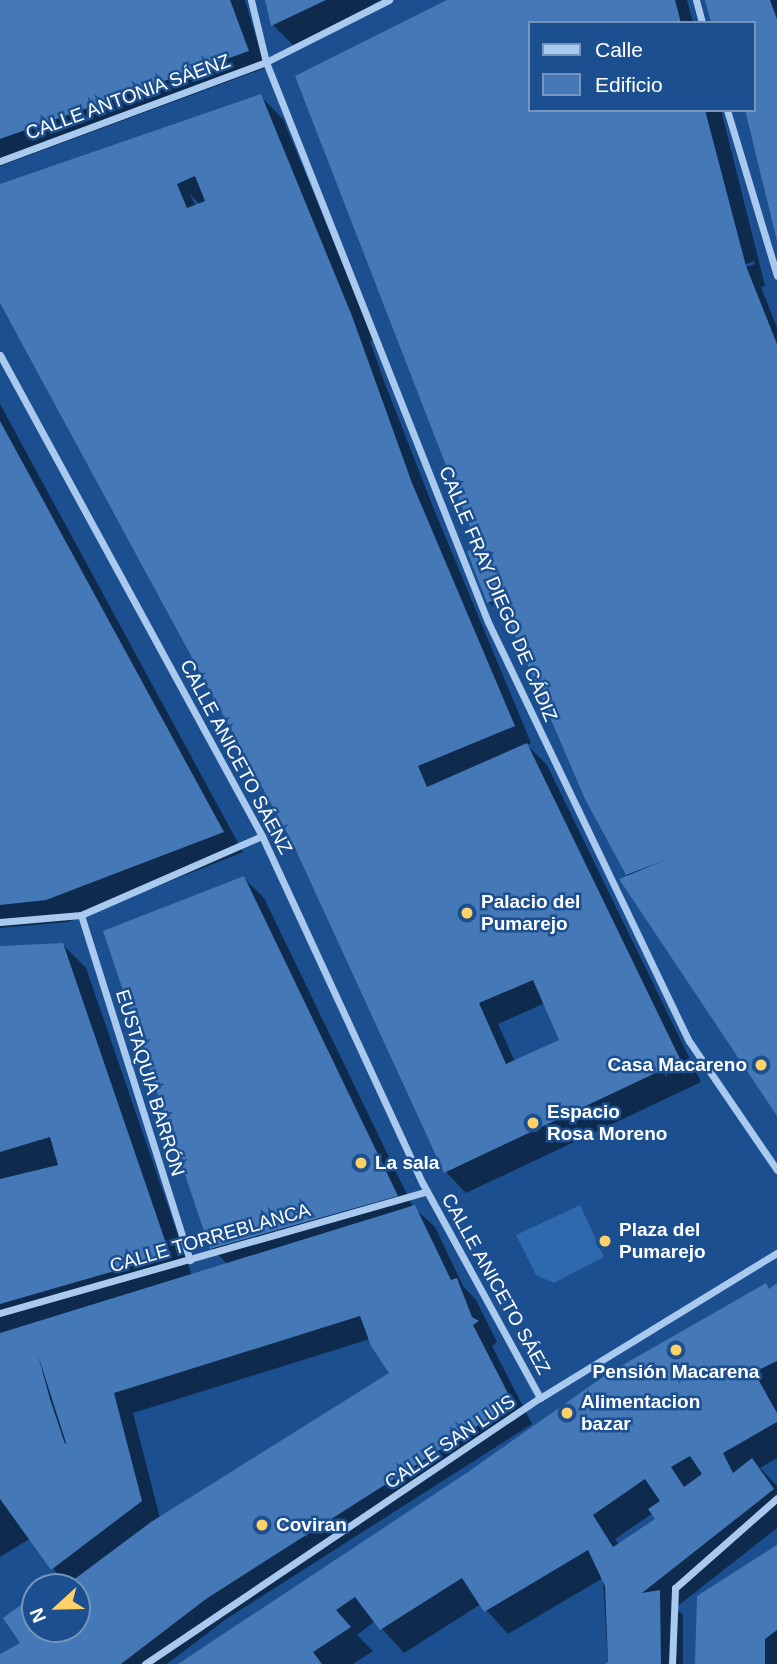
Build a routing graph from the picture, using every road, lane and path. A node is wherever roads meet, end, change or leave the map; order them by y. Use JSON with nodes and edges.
{"nodes":[{"id":1,"x":251,"y":0,"type":"edge"},
{"id":2,"x":389,"y":0,"type":"edge"},
{"id":3,"x":696,"y":0,"type":"edge"},
{"id":4,"x":701,"y":21,"type":"edge"},
{"id":5,"x":266,"y":62,"type":"junction"},
{"id":6,"x":728,"y":112,"type":"edge"},
{"id":7,"x":0,"y":161,"type":"edge"},
{"id":8,"x":777,"y":276,"type":"edge"},
{"id":9,"x":0,"y":355,"type":"edge"},
{"id":10,"x":262,"y":836,"type":"junction"},
{"id":11,"x":81,"y":915,"type":"junction"},
{"id":12,"x":0,"y":922,"type":"edge"},
{"id":13,"x":777,"y":1171,"type":"edge"},
{"id":14,"x":425,"y":1187,"type":"junction"},
{"id":15,"x":777,"y":1253,"type":"edge"},
{"id":16,"x":190,"y":1260,"type":"junction"},
{"id":17,"x":0,"y":1312,"type":"edge"},
{"id":18,"x":540,"y":1398,"type":"junction"},
{"id":19,"x":777,"y":1498,"type":"edge"},
{"id":20,"x":145,"y":1664,"type":"edge"},
{"id":21,"x":672,"y":1664,"type":"edge"}],
"edges":[{"from":1,"to":5,"type":"street","name":"CALLE FRAY DIEGO DE CÁDIZ"},
{"from":2,"to":5,"type":"street","name":"CALLE ANTONIA SÁENZ"},
{"from":3,"to":4,"type":"street"},
{"from":5,"to":7,"type":"street","name":"CALLE ANTONIA SÁENZ"},
{"from":5,"to":13,"type":"street","name":"CALLE FRAY DIEGO DE CÁDIZ"},
{"from":6,"to":8,"type":"street"},
{"from":9,"to":10,"type":"street","name":"CALLE ANICETO SÁENZ"},
{"from":10,"to":11,"type":"street"},
{"from":10,"to":14,"type":"street","name":"CALLE ANICETO SÁENZ"},
{"from":11,"to":12,"type":"street"},
{"from":11,"to":16,"type":"street","name":"EUSTAQUIA BARRÓN"},
{"from":14,"to":16,"type":"street","name":"CALLE TORREBLANCA"},
{"from":14,"to":18,"type":"street","name":"CALLE ANICETO SÁEZ"},
{"from":15,"to":18,"type":"street","name":"CALLE SAN LUIS"},
{"from":16,"to":17,"type":"street","name":"CALLE TORREBLANCA"},
{"from":18,"to":20,"type":"street","name":"CALLE SAN LUIS"},
{"from":19,"to":21,"type":"street"}]}
